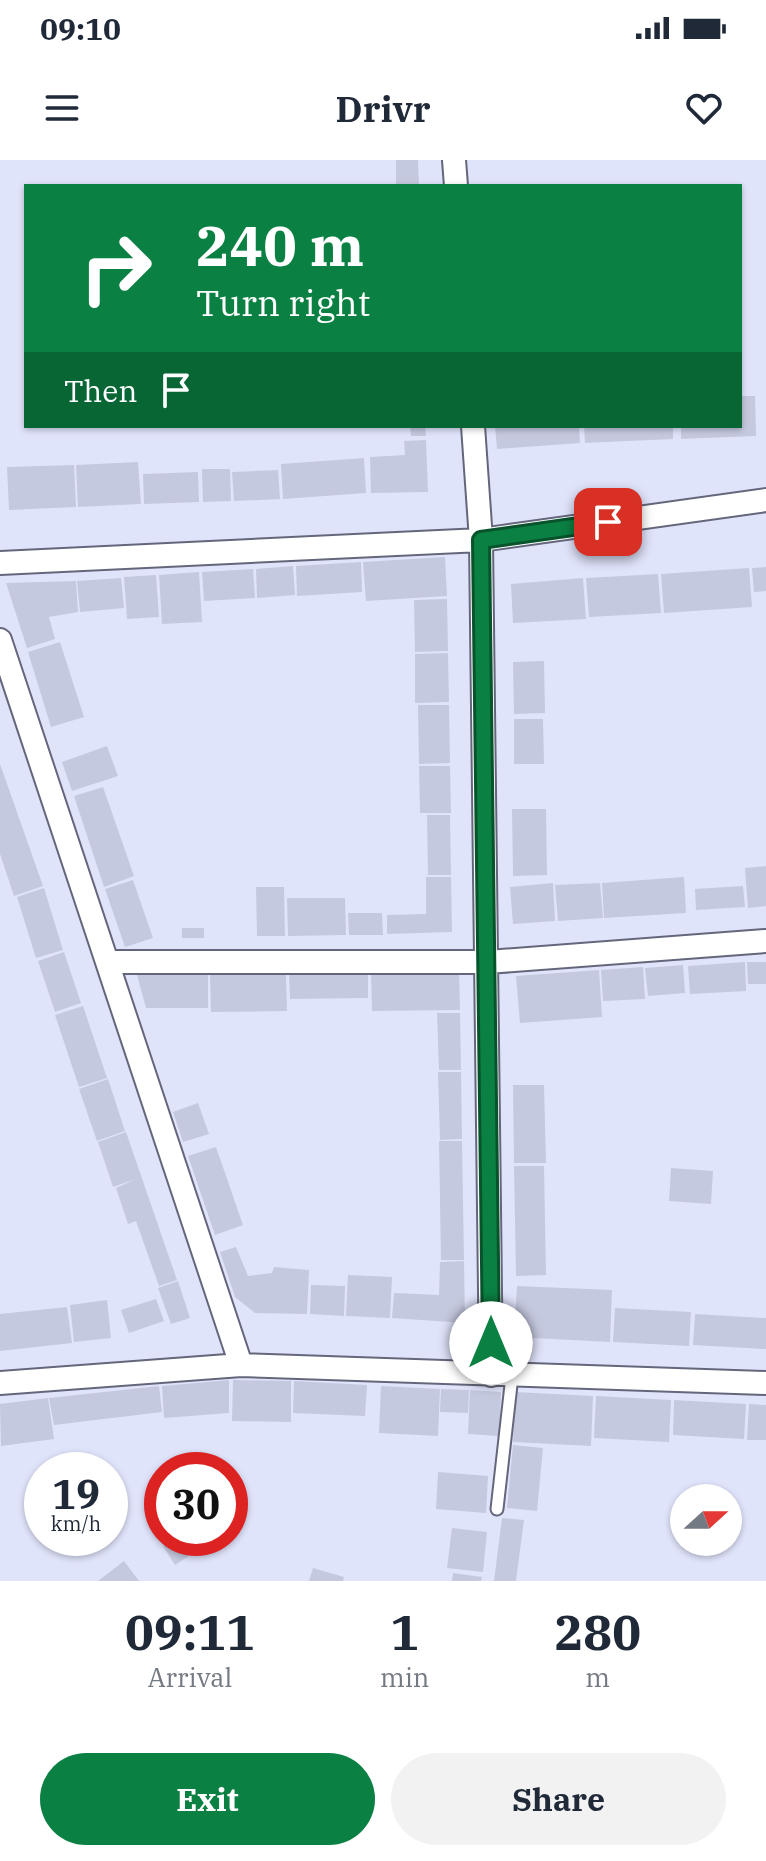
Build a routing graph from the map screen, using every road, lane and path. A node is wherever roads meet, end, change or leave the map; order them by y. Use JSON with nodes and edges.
{"nodes":[{"id":1,"x":454,"y":160,"type":"edge"},
{"id":2,"x":456,"y":184,"type":"edge"},
{"id":3,"x":473,"y":428,"type":"edge"},
{"id":4,"x":766,"y":500,"type":"edge"},
{"id":5,"x":481,"y":540,"type":"junction"},
{"id":6,"x":0,"y":563,"type":"edge"},
{"id":7,"x":0,"y":640,"type":"edge"},
{"id":8,"x":766,"y":941,"type":"edge"},
{"id":9,"x":108,"y":962,"type":"junction"},
{"id":10,"x":488,"y":962,"type":"junction"},
{"id":11,"x":241,"y":1365,"type":"junction"},
{"id":12,"x":502,"y":1376,"type":"junction"},
{"id":13,"x":0,"y":1383,"type":"edge"},
{"id":14,"x":766,"y":1383,"type":"edge"},
{"id":15,"x":497,"y":1509,"type":"dead end"}],
"edges":[{"from":1,"to":2,"type":"street"},
{"from":3,"to":5,"type":"street"},
{"from":4,"to":5,"type":"street"},
{"from":5,"to":6,"type":"street"},
{"from":5,"to":10,"type":"street"},
{"from":7,"to":9,"type":"street"},
{"from":8,"to":10,"type":"street"},
{"from":9,"to":10,"type":"street"},
{"from":9,"to":11,"type":"street"},
{"from":10,"to":12,"type":"street"},
{"from":11,"to":12,"type":"street"},
{"from":11,"to":13,"type":"street"},
{"from":12,"to":14,"type":"street"},
{"from":12,"to":15,"type":"lane"}]}
